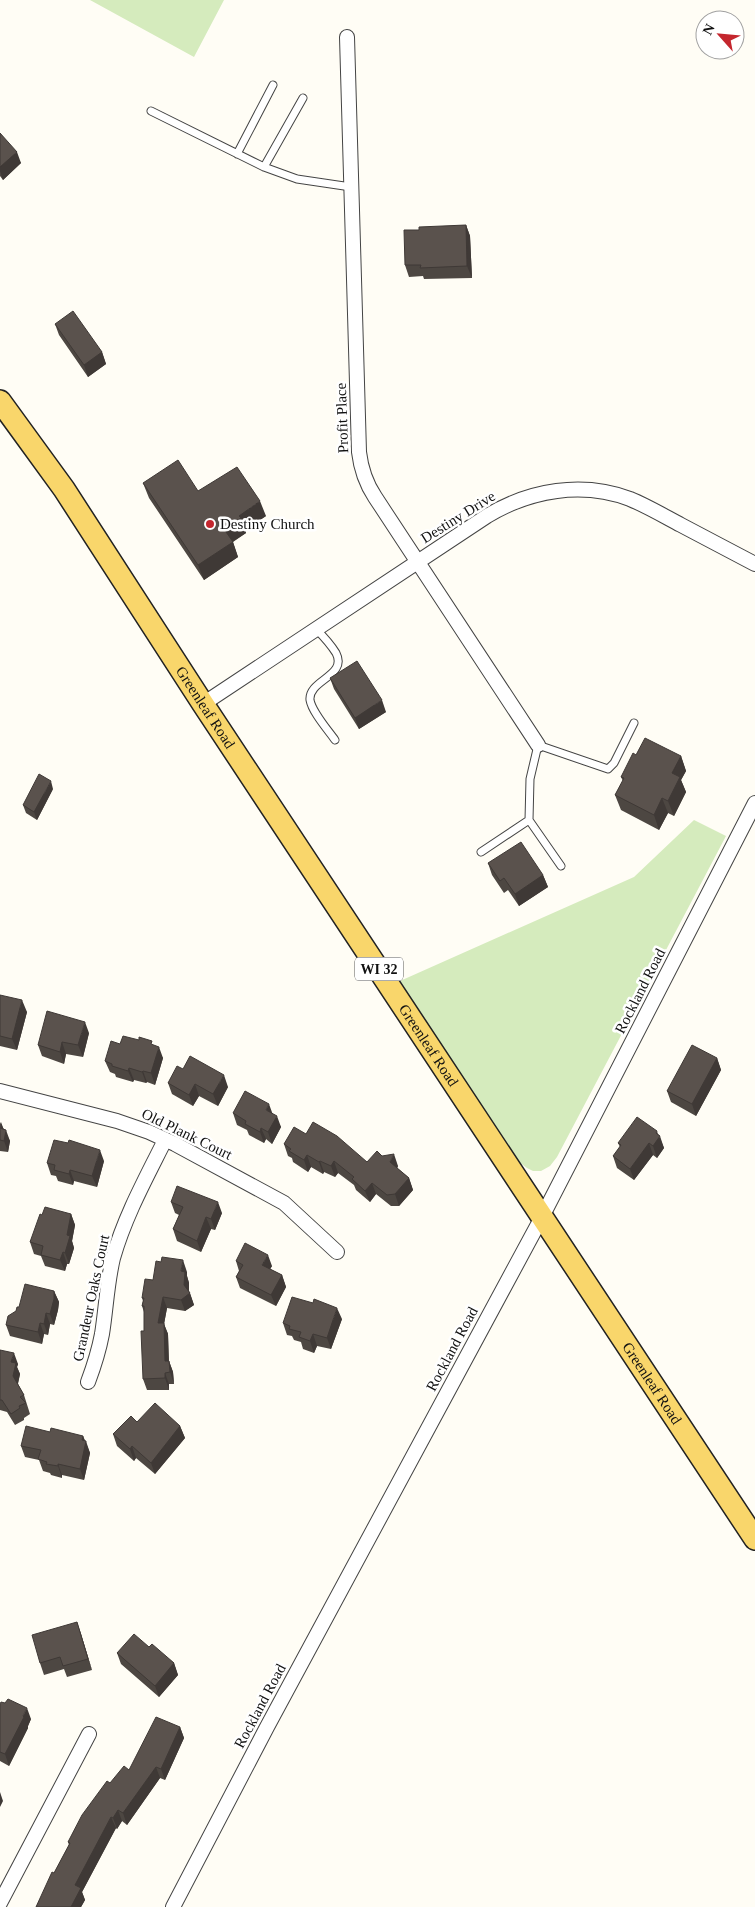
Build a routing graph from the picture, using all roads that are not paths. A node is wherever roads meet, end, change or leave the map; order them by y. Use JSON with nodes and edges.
{"nodes":[{"id":1,"x":347,"y":37,"type":"dead end"},
{"id":2,"x":273,"y":85,"type":"dead end"},
{"id":3,"x":302,"y":98,"type":"dead end"},
{"id":4,"x":151,"y":111,"type":"dead end"},
{"id":5,"x":237,"y":154,"type":"junction"},
{"id":6,"x":264,"y":167,"type":"junction"},
{"id":7,"x":351,"y":187,"type":"junction"},
{"id":8,"x":0,"y":401,"type":"edge"},
{"id":9,"x":417,"y":561,"type":"junction"},
{"id":10,"x":755,"y":564,"type":"edge"},
{"id":11,"x":316,"y":629,"type":"junction"},
{"id":12,"x":203,"y":704,"type":"junction"},
{"id":13,"x":634,"y":724,"type":"dead end"},
{"id":14,"x":335,"y":740,"type":"dead end"},
{"id":15,"x":538,"y":745,"type":"junction"},
{"id":16,"x":755,"y":803,"type":"edge"},
{"id":17,"x":529,"y":820,"type":"junction"},
{"id":18,"x":481,"y":852,"type":"dead end"},
{"id":19,"x":560,"y":866,"type":"dead end"},
{"id":20,"x":0,"y":1091,"type":"edge"},
{"id":21,"x":165,"y":1140,"type":"junction"},
{"id":22,"x":542,"y":1217,"type":"junction"},
{"id":23,"x":337,"y":1252,"type":"dead end"},
{"id":24,"x":88,"y":1382,"type":"dead end"},
{"id":25,"x":755,"y":1539,"type":"edge"},
{"id":26,"x":90,"y":1734,"type":"dead end"},
{"id":27,"x":0,"y":1903,"type":"edge"},
{"id":28,"x":173,"y":1907,"type":"edge"}],
"edges":[{"from":1,"to":7,"type":"street","name":"Profit Place"},
{"from":2,"to":5,"type":"lane"},
{"from":3,"to":6,"type":"lane"},
{"from":4,"to":5,"type":"lane"},
{"from":5,"to":6,"type":"lane"},
{"from":6,"to":7,"type":"lane"},
{"from":7,"to":9,"type":"street","name":"Profit Place"},
{"from":8,"to":12,"type":"main road","name":"Greenleaf Road","number":"WI 32"},
{"from":9,"to":10,"type":"street","name":"Destiny Drive"},
{"from":9,"to":11,"type":"street","name":"Destiny Drive"},
{"from":9,"to":15,"type":"street","name":"Profit Place"},
{"from":11,"to":12,"type":"street","name":"Destiny Drive"},
{"from":11,"to":14,"type":"lane"},
{"from":12,"to":22,"type":"main road","name":"Greenleaf Road","number":"WI 32"},
{"from":13,"to":15,"type":"lane"},
{"from":15,"to":17,"type":"lane"},
{"from":16,"to":22,"type":"street","name":"Rockland Road"},
{"from":17,"to":18,"type":"lane"},
{"from":17,"to":19,"type":"lane"},
{"from":20,"to":21,"type":"street","name":"Old Plank Court"},
{"from":21,"to":23,"type":"street","name":"Old Plank Court"},
{"from":21,"to":24,"type":"street","name":"Grandeur Oaks Court"},
{"from":22,"to":25,"type":"main road","name":"Greenleaf Road","number":"WI 32"},
{"from":22,"to":28,"type":"street","name":"Rockland Road"},
{"from":26,"to":27,"type":"street"}]}
